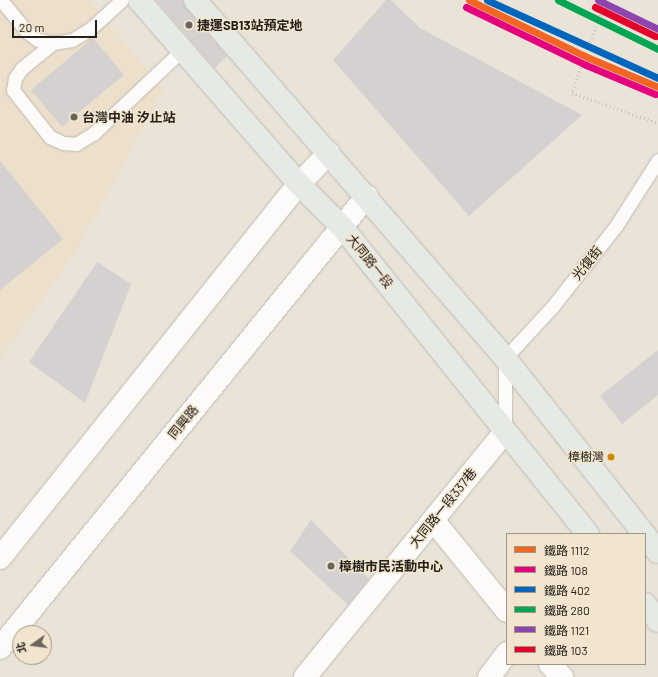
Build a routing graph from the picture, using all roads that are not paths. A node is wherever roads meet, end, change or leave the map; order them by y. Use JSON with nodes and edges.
{"nodes":[{"id":1,"x":1,"y":0,"type":"edge"},
{"id":2,"x":122,"y":0,"type":"edge"},
{"id":3,"x":139,"y":0,"type":"edge"},
{"id":4,"x":195,"y":0,"type":"edge"},
{"id":5,"x":53,"y":43,"type":"junction"},
{"id":6,"x":182,"y":50,"type":"junction"},
{"id":7,"x":329,"y":153,"type":"junction"},
{"id":8,"x":658,"y":160,"type":"edge"},
{"id":9,"x":300,"y":184,"type":"junction"},
{"id":10,"x":367,"y":196,"type":"junction"},
{"id":11,"x":342,"y":226,"type":"junction"},
{"id":12,"x":505,"y":358,"type":"junction"},
{"id":13,"x":505,"y":432,"type":"junction"},
{"id":14,"x":433,"y":520,"type":"junction"},
{"id":15,"x":587,"y":533,"type":"edge"},
{"id":16,"x":642,"y":533,"type":"edge"},
{"id":17,"x":646,"y":537,"type":"edge"},
{"id":18,"x":658,"y":552,"type":"edge"},
{"id":19,"x":0,"y":558,"type":"edge"},
{"id":20,"x":646,"y":605,"type":"edge"},
{"id":21,"x":506,"y":611,"type":"edge"},
{"id":22,"x":658,"y":620,"type":"edge"},
{"id":23,"x":0,"y":648,"type":"edge"},
{"id":24,"x":506,"y":654,"type":"edge"},
{"id":25,"x":551,"y":665,"type":"edge"},
{"id":26,"x":305,"y":677,"type":"edge"},
{"id":27,"x":489,"y":677,"type":"edge"},
{"id":28,"x":562,"y":677,"type":"edge"}],
"edges":[{"from":1,"to":5,"type":"lane"},
{"from":2,"to":5,"type":"lane"},
{"from":3,"to":6,"type":"main road","name":"大同路一段"},
{"from":4,"to":7,"type":"main road"},
{"from":5,"to":6,"type":"lane"},
{"from":6,"to":9,"type":"main road","name":"大同路一段"},
{"from":7,"to":9,"type":"street"},
{"from":7,"to":10,"type":"main road"},
{"from":8,"to":12,"type":"lane","name":"光復街"},
{"from":9,"to":11,"type":"main road","name":"大同路一段"},
{"from":9,"to":19,"type":"street"},
{"from":10,"to":11,"type":"street","name":"同興路"},
{"from":10,"to":12,"type":"main road"},
{"from":11,"to":13,"type":"main road","name":"大同路一段"},
{"from":11,"to":23,"type":"street","name":"同興路"},
{"from":12,"to":13,"type":"lane"},
{"from":12,"to":16,"type":"main road"},
{"from":13,"to":14,"type":"street","name":"大同路一段337巷"},
{"from":13,"to":15,"type":"main road","name":"大同路一段"},
{"from":14,"to":21,"type":"street"},
{"from":14,"to":26,"type":"street","name":"大同路一段337巷"},
{"from":17,"to":18,"type":"main road"},
{"from":20,"to":22,"type":"main road"},
{"from":24,"to":27,"type":"street"},
{"from":25,"to":28,"type":"street"}]}
